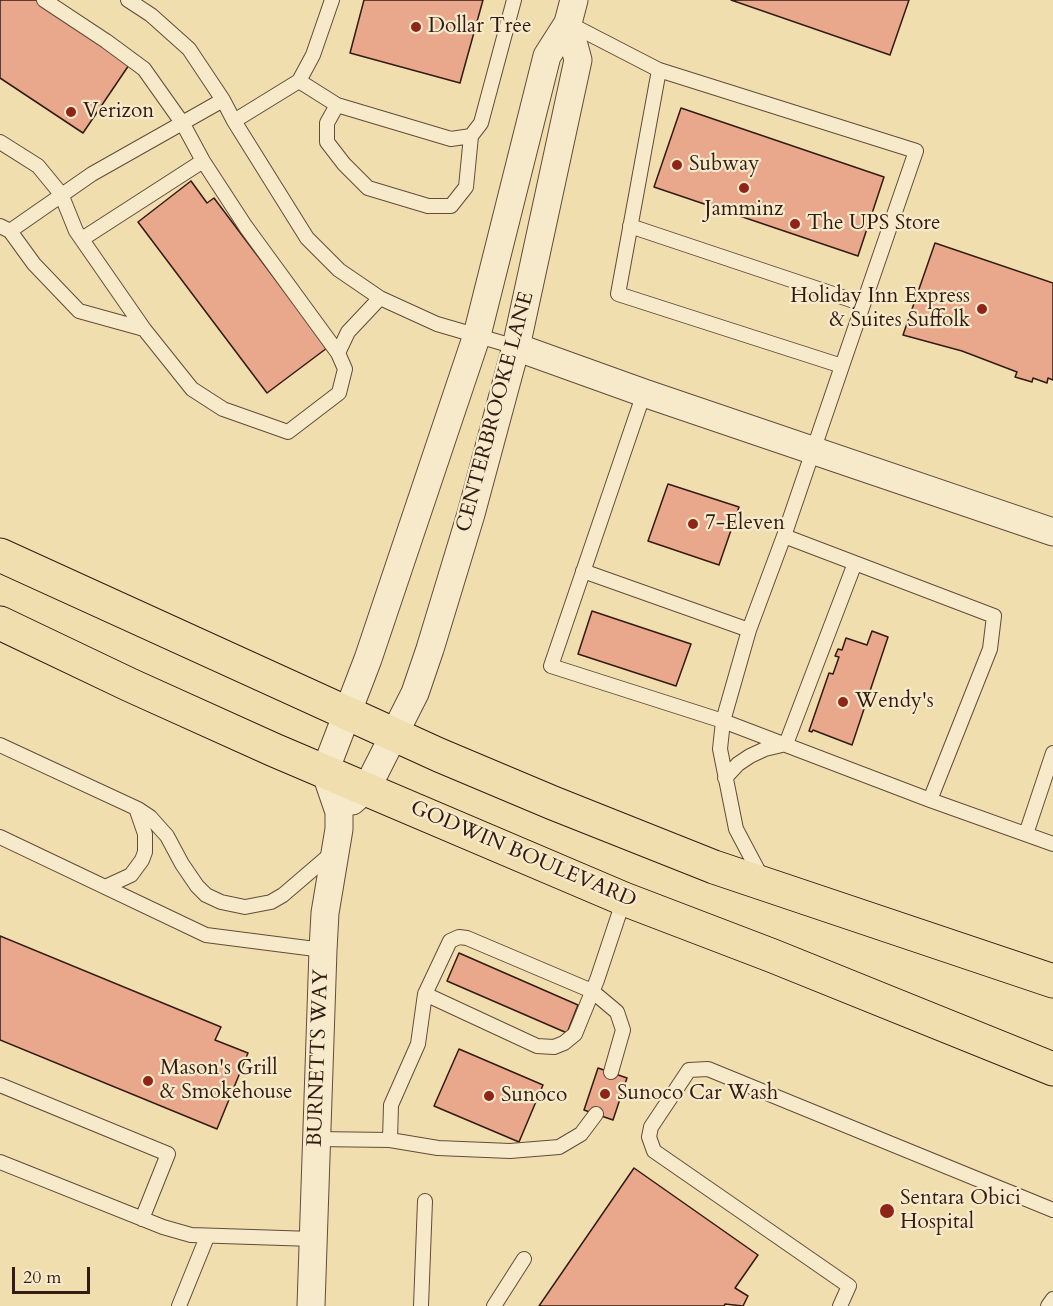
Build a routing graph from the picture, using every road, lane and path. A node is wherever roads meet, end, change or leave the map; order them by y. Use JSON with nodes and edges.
{"nodes":[{"id":1,"x":44,"y":0,"type":"edge"},
{"id":2,"x":128,"y":0,"type":"edge"},
{"id":3,"x":332,"y":0,"type":"edge"},
{"id":4,"x":514,"y":0,"type":"edge"},
{"id":5,"x":571,"y":12,"type":"edge"},
{"id":6,"x":659,"y":70,"type":"junction"},
{"id":7,"x":299,"y":81,"type":"junction"},
{"id":8,"x":223,"y":100,"type":"junction"},
{"id":9,"x":337,"y":105,"type":"junction"},
{"id":10,"x":234,"y":121,"type":"junction"},
{"id":11,"x":183,"y":124,"type":"junction"},
{"id":12,"x":471,"y":136,"type":"junction"},
{"id":13,"x":0,"y":142,"type":"edge"},
{"id":14,"x":203,"y":161,"type":"junction"},
{"id":15,"x":61,"y":194,"type":"junction"},
{"id":16,"x":630,"y":225,"type":"junction"},
{"id":17,"x":5,"y":229,"type":"edge"},
{"id":18,"x":82,"y":239,"type":"junction"},
{"id":19,"x":380,"y":298,"type":"junction"},
{"id":20,"x":863,"y":304,"type":"junction"},
{"id":21,"x":144,"y":329,"type":"junction"},
{"id":22,"x":477,"y":335,"type":"junction"},
{"id":23,"x":516,"y":347,"type":"junction"},
{"id":24,"x":338,"y":353,"type":"junction"},
{"id":25,"x":842,"y":366,"type":"junction"},
{"id":26,"x":644,"y":393,"type":"junction"},
{"id":27,"x":814,"y":450,"type":"junction"},
{"id":28,"x":1053,"y":532,"type":"edge"},
{"id":29,"x":784,"y":536,"type":"junction"},
{"id":30,"x":0,"y":555,"type":"edge"},
{"id":31,"x":855,"y":563,"type":"junction"},
{"id":32,"x":583,"y":571,"type":"junction"},
{"id":33,"x":0,"y":623,"type":"edge"},
{"id":34,"x":749,"y":630,"type":"junction"},
{"id":35,"x":348,"y":712,"type":"junction"},
{"id":36,"x":723,"y":721,"type":"junction"},
{"id":37,"x":393,"y":733,"type":"junction"},
{"id":38,"x":786,"y":744,"type":"junction"},
{"id":39,"x":0,"y":745,"type":"edge"},
{"id":40,"x":1053,"y":753,"type":"edge"},
{"id":41,"x":325,"y":771,"type":"junction"},
{"id":42,"x":724,"y":778,"type":"junction"},
{"id":43,"x":367,"y":788,"type":"junction"},
{"id":44,"x":930,"y":800,"type":"junction"},
{"id":45,"x":136,"y":808,"type":"junction"},
{"id":46,"x":339,"y":812,"type":"junction"},
{"id":47,"x":1026,"y":834,"type":"junction"},
{"id":48,"x":0,"y":837,"type":"edge"},
{"id":49,"x":1053,"y":844,"type":"edge"},
{"id":50,"x":334,"y":852,"type":"junction"},
{"id":51,"x":765,"y":884,"type":"junction"},
{"id":52,"x":105,"y":887,"type":"junction"},
{"id":53,"x":624,"y":899,"type":"junction"},
{"id":54,"x":323,"y":950,"type":"junction"},
{"id":55,"x":1053,"y":981,"type":"edge"},
{"id":56,"x":592,"y":992,"type":"junction"},
{"id":57,"x":425,"y":994,"type":"junction"},
{"id":58,"x":1053,"y":1069,"type":"edge"},
{"id":59,"x":611,"y":1072,"type":"dead end"},
{"id":60,"x":0,"y":1085,"type":"edge"},
{"id":61,"x":596,"y":1114,"type":"dead end"},
{"id":62,"x":316,"y":1139,"type":"junction"},
{"id":63,"x":390,"y":1140,"type":"junction"},
{"id":64,"x":0,"y":1163,"type":"edge"},
{"id":65,"x":425,"y":1201,"type":"dead end"},
{"id":66,"x":1053,"y":1210,"type":"edge"},
{"id":67,"x":142,"y":1219,"type":"junction"},
{"id":68,"x":207,"y":1237,"type":"junction"},
{"id":69,"x":313,"y":1239,"type":"junction"},
{"id":70,"x":524,"y":1259,"type":"dead end"},
{"id":71,"x":1053,"y":1299,"type":"edge"},
{"id":72,"x":179,"y":1306,"type":"edge"},
{"id":73,"x":311,"y":1306,"type":"edge"},
{"id":74,"x":421,"y":1306,"type":"edge"},
{"id":75,"x":494,"y":1306,"type":"edge"},
{"id":76,"x":840,"y":1306,"type":"edge"},
{"id":77,"x":1048,"y":1306,"type":"edge"}],
"edges":[{"from":1,"to":11,"type":"lane"},
{"from":2,"to":8,"type":"lane"},
{"from":3,"to":7,"type":"lane"},
{"from":4,"to":12,"type":"lane"},
{"from":5,"to":6,"type":"lane"},
{"from":5,"to":22,"type":"street","name":"CENTERBROOKE LANE"},
{"from":5,"to":23,"type":"street","name":"CENTERBROOKE LANE"},
{"from":6,"to":16,"type":"lane"},
{"from":6,"to":20,"type":"lane"},
{"from":7,"to":9,"type":"lane"},
{"from":7,"to":10,"type":"lane"},
{"from":8,"to":10,"type":"lane"},
{"from":8,"to":11,"type":"lane"},
{"from":9,"to":12,"type":"lane"},
{"from":9,"to":12,"type":"lane"},
{"from":10,"to":19,"type":"lane"},
{"from":11,"to":14,"type":"lane"},
{"from":11,"to":15,"type":"lane"},
{"from":13,"to":15,"type":"lane"},
{"from":14,"to":18,"type":"lane"},
{"from":14,"to":24,"type":"lane"},
{"from":15,"to":17,"type":"lane"},
{"from":15,"to":18,"type":"lane"},
{"from":16,"to":20,"type":"lane"},
{"from":16,"to":25,"type":"lane"},
{"from":17,"to":21,"type":"lane"},
{"from":18,"to":21,"type":"lane"},
{"from":19,"to":22,"type":"lane"},
{"from":19,"to":24,"type":"lane"},
{"from":20,"to":25,"type":"lane"},
{"from":21,"to":24,"type":"lane"},
{"from":22,"to":23,"type":"lane"},
{"from":22,"to":35,"type":"street","name":"CENTERBROOKE LANE"},
{"from":23,"to":26,"type":"street"},
{"from":23,"to":37,"type":"street","name":"CENTERBROOKE LANE"},
{"from":25,"to":27,"type":"lane"},
{"from":26,"to":27,"type":"street"},
{"from":26,"to":32,"type":"lane"},
{"from":27,"to":28,"type":"street"},
{"from":27,"to":29,"type":"lane"},
{"from":29,"to":31,"type":"lane"},
{"from":29,"to":34,"type":"lane"},
{"from":30,"to":35,"type":"highway"},
{"from":31,"to":38,"type":"lane"},
{"from":31,"to":44,"type":"lane"},
{"from":32,"to":34,"type":"lane"},
{"from":32,"to":36,"type":"lane"},
{"from":33,"to":41,"type":"highway","name":"GODWIN BOULEVARD"},
{"from":34,"to":36,"type":"lane"},
{"from":35,"to":37,"type":"highway"},
{"from":35,"to":41,"type":"street","name":"CENTERBROOKE LANE"},
{"from":36,"to":38,"type":"lane"},
{"from":36,"to":42,"type":"lane"},
{"from":37,"to":43,"type":"street","name":"CENTERBROOKE LANE"},
{"from":37,"to":51,"type":"highway"},
{"from":38,"to":42,"type":"lane"},
{"from":38,"to":44,"type":"lane"},
{"from":39,"to":45,"type":"lane"},
{"from":40,"to":47,"type":"lane"},
{"from":41,"to":43,"type":"highway","name":"GODWIN BOULEVARD"},
{"from":41,"to":46,"type":"street","name":"BURNETTS WAY"},
{"from":42,"to":51,"type":"lane"},
{"from":43,"to":46,"type":"street"},
{"from":43,"to":53,"type":"highway","name":"GODWIN BOULEVARD"},
{"from":44,"to":47,"type":"lane"},
{"from":45,"to":50,"type":"lane"},
{"from":45,"to":52,"type":"lane"},
{"from":46,"to":50,"type":"street","name":"BURNETTS WAY"},
{"from":47,"to":49,"type":"lane"},
{"from":48,"to":52,"type":"lane"},
{"from":50,"to":54,"type":"street","name":"BURNETTS WAY"},
{"from":51,"to":55,"type":"highway"},
{"from":52,"to":54,"type":"lane"},
{"from":53,"to":56,"type":"lane"},
{"from":53,"to":58,"type":"highway","name":"GODWIN BOULEVARD"},
{"from":54,"to":62,"type":"street","name":"BURNETTS WAY"},
{"from":56,"to":57,"type":"lane"},
{"from":56,"to":57,"type":"lane"},
{"from":56,"to":59,"type":"lane"},
{"from":57,"to":63,"type":"lane"},
{"from":60,"to":67,"type":"lane"},
{"from":61,"to":63,"type":"lane"},
{"from":62,"to":63,"type":"lane"},
{"from":62,"to":69,"type":"street","name":"BURNETTS WAY"},
{"from":64,"to":67,"type":"lane"},
{"from":65,"to":74,"type":"lane"},
{"from":66,"to":76,"type":"lane"},
{"from":67,"to":68,"type":"lane"},
{"from":68,"to":69,"type":"lane"},
{"from":68,"to":72,"type":"lane"},
{"from":69,"to":73,"type":"street","name":"BURNETTS WAY"},
{"from":70,"to":75,"type":"lane"},
{"from":71,"to":77,"type":"lane"}]}
